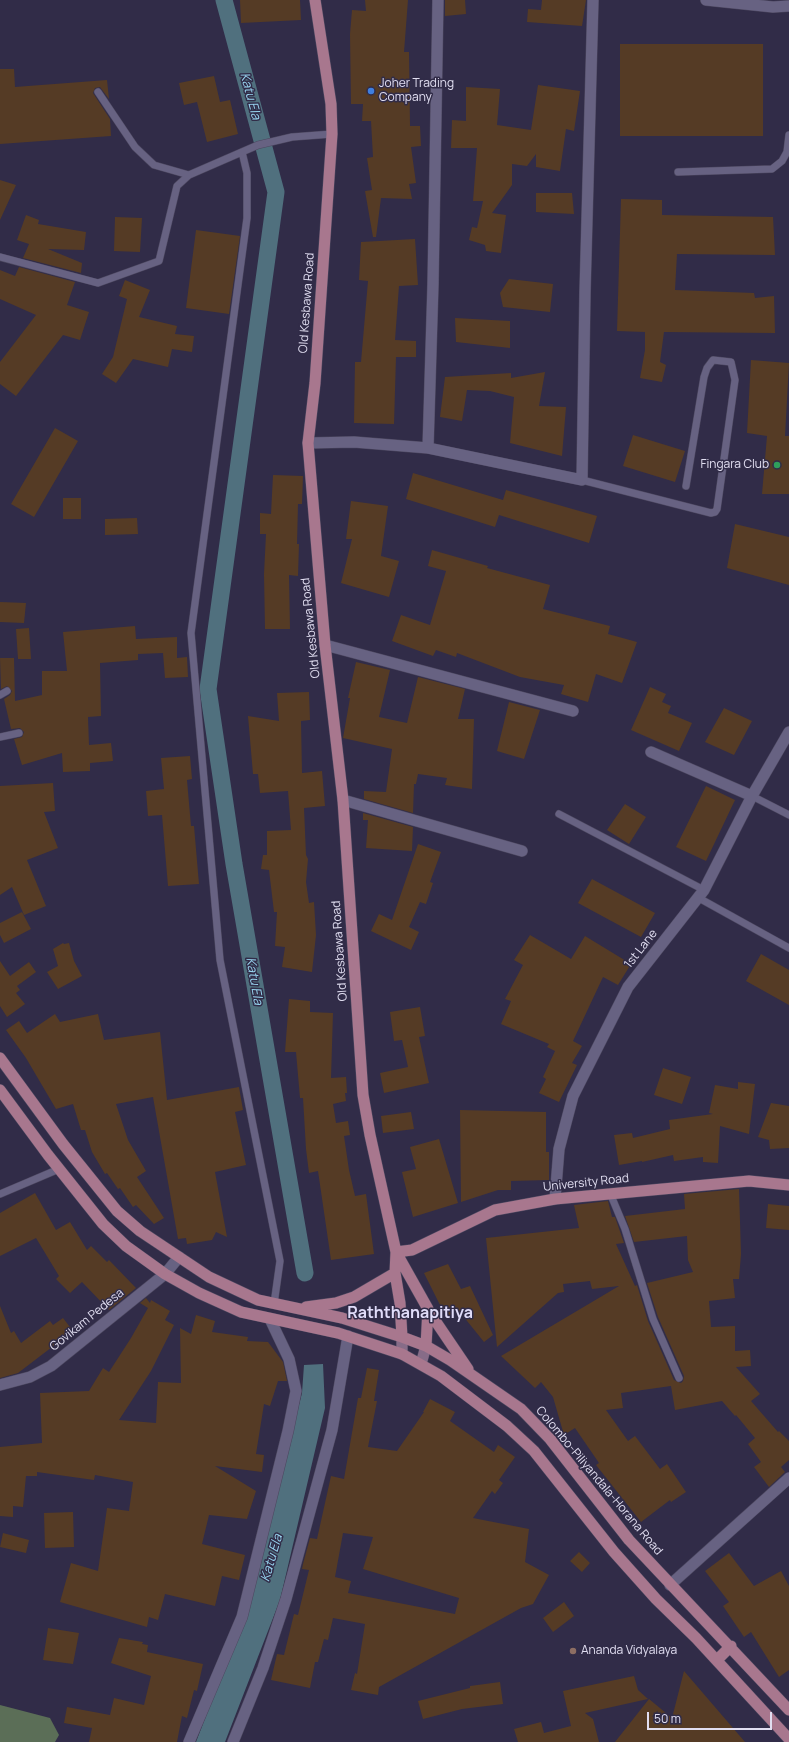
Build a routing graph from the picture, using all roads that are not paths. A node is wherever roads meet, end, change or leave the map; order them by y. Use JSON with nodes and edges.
{"nodes":[{"id":1,"x":315,"y":0,"type":"edge"},
{"id":2,"x":438,"y":0,"type":"edge"},
{"id":3,"x":594,"y":0,"type":"edge"},
{"id":4,"x":706,"y":0,"type":"edge"},
{"id":5,"x":789,"y":6,"type":"edge"},
{"id":6,"x":98,"y":92,"type":"dead end"},
{"id":7,"x":332,"y":134,"type":"junction"},
{"id":8,"x":789,"y":136,"type":"edge"},
{"id":9,"x":242,"y":152,"type":"junction"},
{"id":10,"x":678,"y":172,"type":"dead end"},
{"id":11,"x":189,"y":175,"type":"junction"},
{"id":12,"x":0,"y":257,"type":"edge"},
{"id":13,"x":308,"y":443,"type":"junction"},
{"id":14,"x":428,"y":448,"type":"junction"},
{"id":15,"x":582,"y":480,"type":"junction"},
{"id":16,"x":686,"y":486,"type":"dead end"},
{"id":17,"x":326,"y":645,"type":"junction"},
{"id":18,"x":573,"y":711,"type":"dead end"},
{"id":19,"x":789,"y":732,"type":"edge"},
{"id":20,"x":20,"y":733,"type":"dead end"},
{"id":21,"x":0,"y":737,"type":"edge"},
{"id":22,"x":651,"y":752,"type":"dead end"},
{"id":23,"x":752,"y":796,"type":"junction"},
{"id":24,"x":343,"y":800,"type":"junction"},
{"id":25,"x":559,"y":814,"type":"dead end"},
{"id":26,"x":789,"y":815,"type":"edge"},
{"id":27,"x":522,"y":851,"type":"dead end"},
{"id":28,"x":700,"y":894,"type":"junction"},
{"id":29,"x":789,"y":948,"type":"edge"},
{"id":30,"x":0,"y":1058,"type":"edge"},
{"id":31,"x":0,"y":1090,"type":"edge"},
{"id":32,"x":60,"y":1170,"type":"junction"},
{"id":33,"x":789,"y":1185,"type":"edge"},
{"id":34,"x":610,"y":1193,"type":"junction"},
{"id":35,"x":0,"y":1194,"type":"edge"},
{"id":36,"x":555,"y":1199,"type":"junction"},
{"id":37,"x":396,"y":1252,"type":"junction"},
{"id":38,"x":179,"y":1257,"type":"junction"},
{"id":39,"x":395,"y":1273,"type":"junction"},
{"id":40,"x":165,"y":1274,"type":"junction"},
{"id":41,"x":274,"y":1304,"type":"junction"},
{"id":42,"x":298,"y":1308,"type":"junction"},
{"id":43,"x":428,"y":1309,"type":"junction"},
{"id":44,"x":270,"y":1319,"type":"junction"},
{"id":45,"x":348,"y":1336,"type":"junction"},
{"id":46,"x":402,"y":1337,"type":"junction"},
{"id":47,"x":426,"y":1346,"type":"junction"},
{"id":48,"x":402,"y":1354,"type":"junction"},
{"id":49,"x":420,"y":1364,"type":"junction"},
{"id":50,"x":472,"y":1375,"type":"junction"},
{"id":51,"x":680,"y":1378,"type":"dead end"},
{"id":52,"x":0,"y":1385,"type":"edge"},
{"id":53,"x":789,"y":1478,"type":"edge"},
{"id":54,"x":670,"y":1585,"type":"junction"},
{"id":55,"x":731,"y":1646,"type":"junction"},
{"id":56,"x":717,"y":1660,"type":"junction"},
{"id":57,"x":789,"y":1710,"type":"edge"},
{"id":58,"x":789,"y":1739,"type":"edge"},
{"id":59,"x":189,"y":1742,"type":"edge"},
{"id":60,"x":233,"y":1742,"type":"edge"}],
"edges":[{"from":1,"to":7,"type":"main road","name":"Old Kesbawa Road"},
{"from":2,"to":14,"type":"street"},
{"from":3,"to":15,"type":"street"},
{"from":4,"to":5,"type":"street"},
{"from":6,"to":11,"type":"lane"},
{"from":7,"to":9,"type":"lane"},
{"from":7,"to":13,"type":"main road","name":"Old Kesbawa Road"},
{"from":8,"to":10,"type":"lane"},
{"from":9,"to":11,"type":"lane"},
{"from":9,"to":41,"type":"lane"},
{"from":11,"to":12,"type":"lane"},
{"from":13,"to":14,"type":"street"},
{"from":13,"to":17,"type":"main road","name":"Old Kesbawa Road"},
{"from":14,"to":15,"type":"street"},
{"from":15,"to":16,"type":"lane"},
{"from":17,"to":18,"type":"street"},
{"from":17,"to":24,"type":"main road","name":"Old Kesbawa Road"},
{"from":19,"to":23,"type":"street","name":"1st Lane"},
{"from":20,"to":21,"type":"lane"},
{"from":22,"to":23,"type":"street"},
{"from":23,"to":26,"type":"lane"},
{"from":23,"to":28,"type":"street","name":"1st Lane"},
{"from":24,"to":27,"type":"street"},
{"from":24,"to":37,"type":"main road","name":"Old Kesbawa Road"},
{"from":25,"to":28,"type":"lane"},
{"from":28,"to":29,"type":"lane"},
{"from":28,"to":36,"type":"street","name":"1st Lane"},
{"from":30,"to":38,"type":"main road","name":"Colombo-Piliyandala-Horana Road"},
{"from":31,"to":32,"type":"main road"},
{"from":32,"to":35,"type":"lane"},
{"from":32,"to":40,"type":"main road"},
{"from":33,"to":34,"type":"main road","name":"University Road"},
{"from":34,"to":36,"type":"main road","name":"University Road"},
{"from":34,"to":51,"type":"lane"},
{"from":36,"to":37,"type":"main road","name":"University Road"},
{"from":37,"to":39,"type":"main road","name":"Old Kesbawa Road"},
{"from":37,"to":43,"type":"main road","name":"Old Kesbawa Road"},
{"from":38,"to":40,"type":"street","name":"Govikam Pedesa"},
{"from":38,"to":41,"type":"main road","name":"Colombo-Piliyandala-Horana Road"},
{"from":39,"to":42,"type":"main road"},
{"from":39,"to":46,"type":"main road","name":"Old Kesbawa Road"},
{"from":40,"to":44,"type":"main road"},
{"from":40,"to":52,"type":"street","name":"Govikam Pedesa"},
{"from":41,"to":42,"type":"main road","name":"Colombo-Piliyandala-Horana Road"},
{"from":42,"to":46,"type":"main road","name":"Colombo-Piliyandala-Horana Road"},
{"from":43,"to":47,"type":"main road"},
{"from":43,"to":50,"type":"main road","name":"Old Kesbawa Road"},
{"from":44,"to":45,"type":"main road"},
{"from":44,"to":59,"type":"street"},
{"from":45,"to":48,"type":"main road"},
{"from":45,"to":60,"type":"street"},
{"from":46,"to":47,"type":"main road","name":"Colombo-Piliyandala-Horana Road"},
{"from":46,"to":48,"type":"main road","name":"Old Kesbawa Road"},
{"from":47,"to":49,"type":"main road"},
{"from":47,"to":50,"type":"main road","name":"Colombo-Piliyandala-Horana Road"},
{"from":48,"to":49,"type":"main road"},
{"from":49,"to":56,"type":"main road"},
{"from":50,"to":54,"type":"main road","name":"Colombo-Piliyandala-Horana Road"},
{"from":53,"to":54,"type":"street"},
{"from":54,"to":55,"type":"main road","name":"Colombo-Piliyandala-Horana Road"},
{"from":55,"to":56,"type":"main road"},
{"from":55,"to":57,"type":"main road","name":"Colombo-Piliyandala-Horana Road"},
{"from":56,"to":58,"type":"main road"}]}
